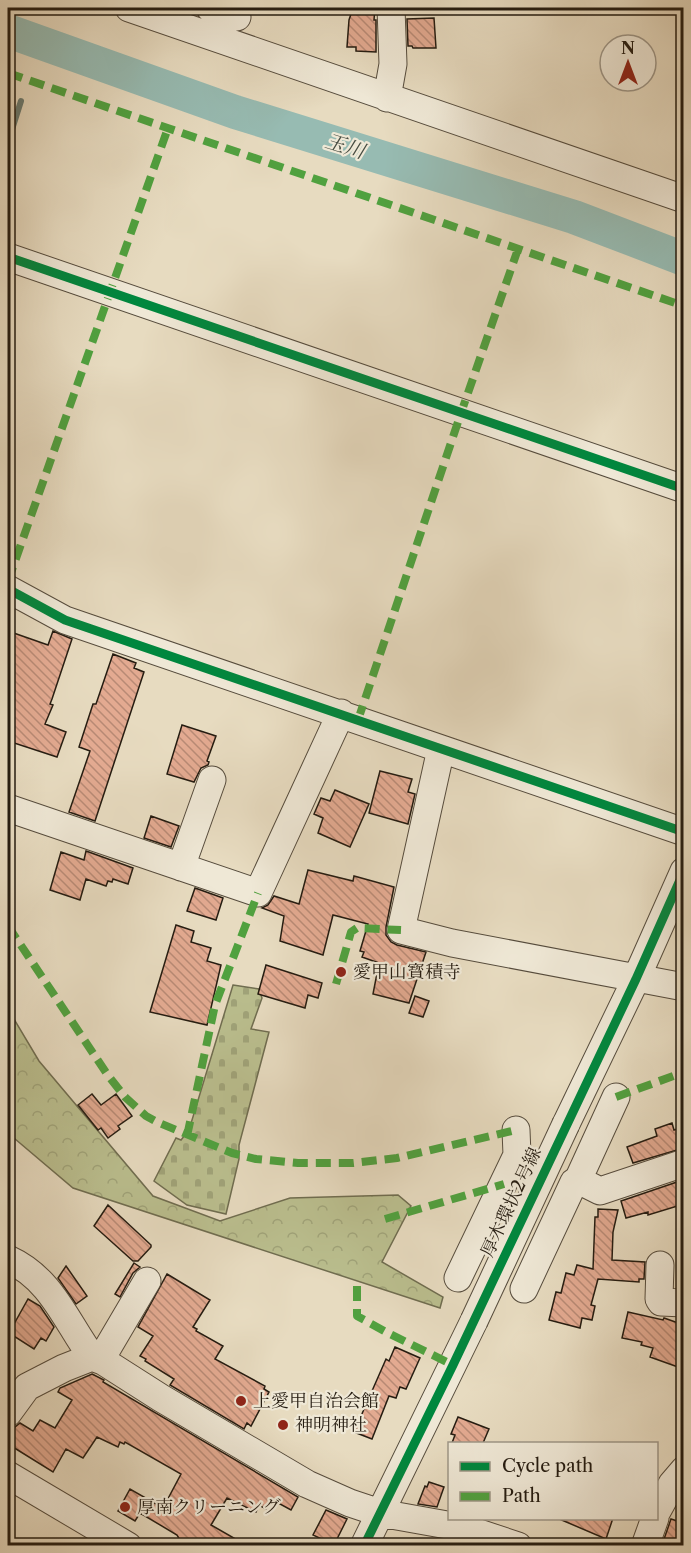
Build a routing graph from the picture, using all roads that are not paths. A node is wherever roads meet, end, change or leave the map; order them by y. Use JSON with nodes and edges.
{"nodes":[{"id":1,"x":129,"y":8,"type":"edge"},
{"id":2,"x":210,"y":8,"type":"edge"},
{"id":3,"x":391,"y":8,"type":"edge"},
{"id":4,"x":237,"y":17,"type":"dead end"},
{"id":5,"x":200,"y":33,"type":"junction"},
{"id":6,"x":387,"y":98,"type":"junction"},
{"id":7,"x":684,"y":199,"type":"edge"},
{"id":8,"x":8,"y":257,"type":"edge"},
{"id":9,"x":684,"y":489,"type":"edge"},
{"id":10,"x":8,"y":589,"type":"edge"},
{"id":11,"x":341,"y":713,"type":"junction"},
{"id":12,"x":441,"y":749,"type":"junction"},
{"id":13,"x":202,"y":789,"type":"dead end"},
{"id":14,"x":8,"y":808,"type":"edge"},
{"id":15,"x":684,"y":832,"type":"edge"},
{"id":16,"x":181,"y":867,"type":"junction"},
{"id":17,"x":684,"y":871,"type":"edge"},
{"id":18,"x":636,"y":979,"type":"junction"},
{"id":19,"x":684,"y":987,"type":"edge"},
{"id":20,"x":616,"y":1097,"type":"dead end"},
{"id":21,"x":516,"y":1130,"type":"dead end"},
{"id":22,"x":684,"y":1164,"type":"edge"},
{"id":23,"x":578,"y":1180,"type":"junction"},
{"id":24,"x":490,"y":1213,"type":"junction"},
{"id":25,"x":548,"y":1238,"type":"junction"},
{"id":26,"x":8,"y":1259,"type":"edge"},
{"id":27,"x":660,"y":1264,"type":"dead end"},
{"id":28,"x":458,"y":1278,"type":"dead end"},
{"id":29,"x":147,"y":1281,"type":"dead end"},
{"id":30,"x":524,"y":1289,"type":"dead end"},
{"id":31,"x":684,"y":1303,"type":"edge"},
{"id":32,"x":97,"y":1359,"type":"junction"},
{"id":33,"x":8,"y":1413,"type":"edge"},
{"id":34,"x":684,"y":1470,"type":"edge"},
{"id":35,"x":8,"y":1475,"type":"edge"},
{"id":36,"x":658,"y":1511,"type":"edge"},
{"id":37,"x":380,"y":1513,"type":"junction"},
{"id":38,"x":654,"y":1520,"type":"edge"},
{"id":39,"x":509,"y":1544,"type":"edge"},
{"id":40,"x":128,"y":1545,"type":"edge"},
{"id":41,"x":364,"y":1545,"type":"edge"},
{"id":42,"x":645,"y":1545,"type":"edge"}],
"edges":[{"from":1,"to":5,"type":"street"},
{"from":2,"to":4,"type":"street"},
{"from":2,"to":5,"type":"street"},
{"from":3,"to":6,"type":"street"},
{"from":5,"to":6,"type":"street"},
{"from":6,"to":7,"type":"street"},
{"from":8,"to":9,"type":"street"},
{"from":10,"to":11,"type":"street"},
{"from":11,"to":12,"type":"street"},
{"from":11,"to":16,"type":"street"},
{"from":12,"to":15,"type":"street"},
{"from":12,"to":18,"type":"street"},
{"from":13,"to":16,"type":"street"},
{"from":14,"to":16,"type":"street"},
{"from":17,"to":18,"type":"street","name":"厚木環状2号線"},
{"from":18,"to":19,"type":"street"},
{"from":18,"to":37,"type":"street","name":"厚木環状2号線","bridge":true},
{"from":20,"to":23,"type":"street"},
{"from":21,"to":24,"type":"street"},
{"from":22,"to":23,"type":"street"},
{"from":23,"to":25,"type":"street"},
{"from":24,"to":25,"type":"street"},
{"from":24,"to":28,"type":"street"},
{"from":25,"to":30,"type":"street"},
{"from":26,"to":32,"type":"street"},
{"from":27,"to":31,"type":"street"},
{"from":29,"to":32,"type":"street"},
{"from":32,"to":33,"type":"street"},
{"from":32,"to":37,"type":"street"},
{"from":34,"to":36,"type":"street"},
{"from":35,"to":40,"type":"street"},
{"from":37,"to":39,"type":"street"},
{"from":37,"to":41,"type":"street","name":"厚木環状2号線"},
{"from":38,"to":42,"type":"street"}]}
